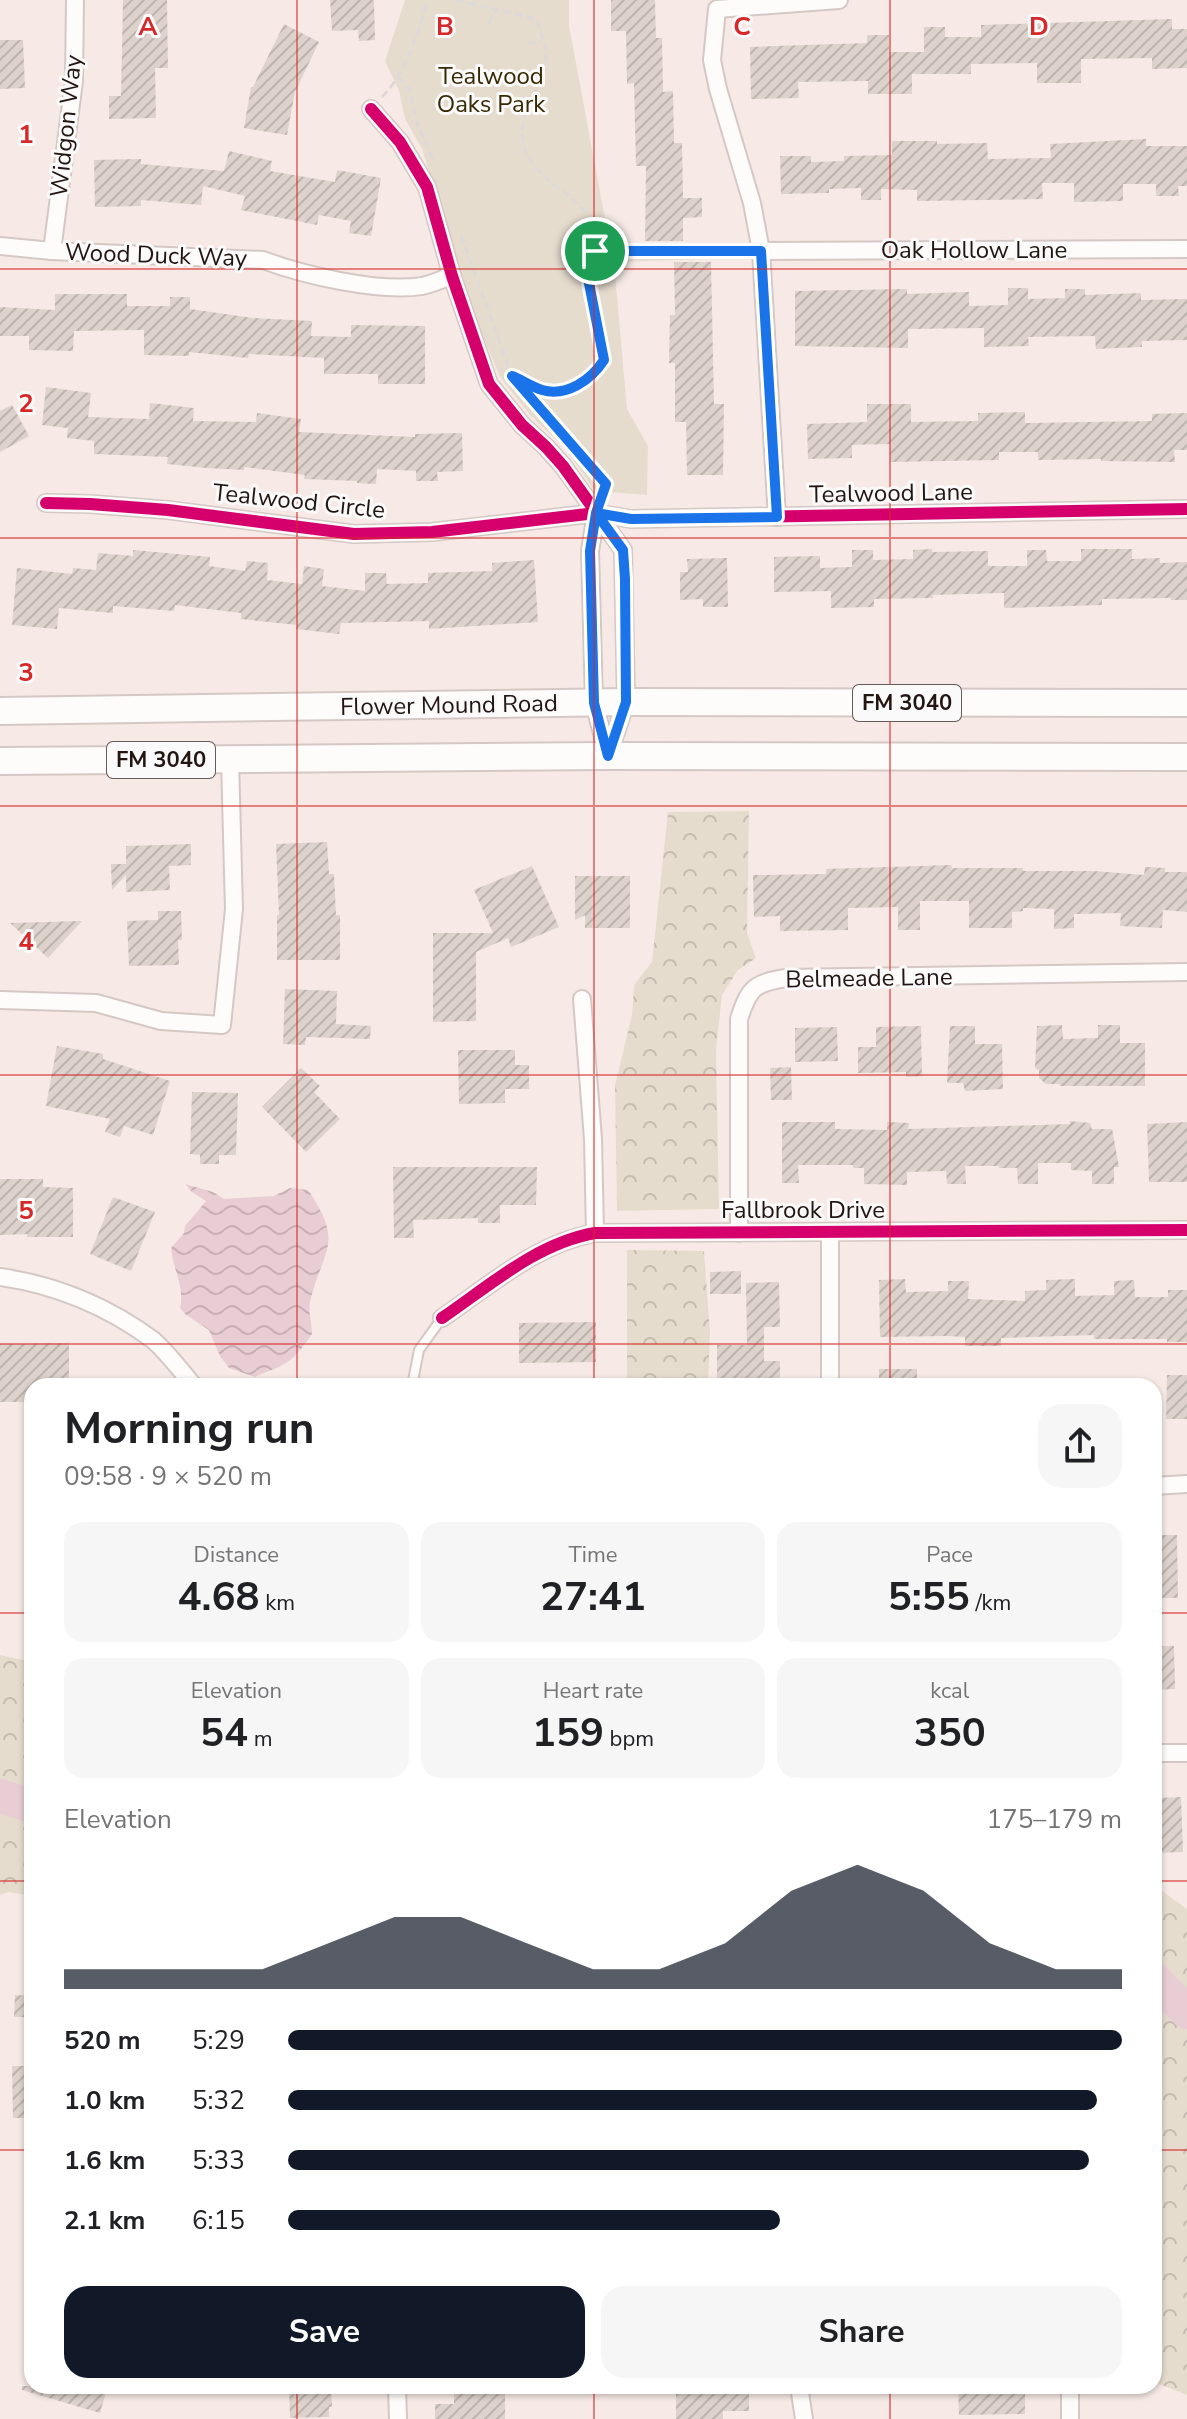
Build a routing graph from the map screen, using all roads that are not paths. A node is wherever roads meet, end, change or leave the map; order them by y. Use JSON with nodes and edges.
{"nodes":[{"id":1,"x":75,"y":0,"type":"edge"},
{"id":2,"x":839,"y":0,"type":"edge"},
{"id":3,"x":371,"y":109,"type":"road end"},
{"id":4,"x":0,"y":246,"type":"edge"},
{"id":5,"x":1187,"y":249,"type":"edge"},
{"id":6,"x":52,"y":251,"type":"junction"},
{"id":7,"x":761,"y":251,"type":"junction"},
{"id":8,"x":452,"y":276,"type":"junction"},
{"id":9,"x":46,"y":503,"type":"dead end"},
{"id":10,"x":1187,"y":509,"type":"edge"},
{"id":11,"x":596,"y":513,"type":"junction"},
{"id":12,"x":777,"y":517,"type":"junction"},
{"id":13,"x":626,"y":702,"type":"junction"},
{"id":14,"x":594,"y":703,"type":"junction"},
{"id":15,"x":1187,"y":703,"type":"edge"},
{"id":16,"x":0,"y":711,"type":"edge"},
{"id":17,"x":608,"y":756,"type":"junction"},
{"id":18,"x":1187,"y":757,"type":"edge"},
{"id":19,"x":230,"y":760,"type":"junction"},
{"id":20,"x":0,"y":761,"type":"edge"},
{"id":21,"x":1187,"y":972,"type":"edge"},
{"id":22,"x":582,"y":999,"type":"dead end"},
{"id":23,"x":0,"y":1000,"type":"edge"},
{"id":24,"x":1187,"y":1230,"type":"edge"},
{"id":25,"x":830,"y":1232,"type":"junction"},
{"id":26,"x":595,"y":1233,"type":"junction"},
{"id":27,"x":739,"y":1233,"type":"junction"},
{"id":28,"x":0,"y":1277,"type":"edge"},
{"id":29,"x":442,"y":1318,"type":"joint"},
{"id":30,"x":187,"y":1378,"type":"edge"},
{"id":31,"x":414,"y":1378,"type":"edge"},
{"id":32,"x":830,"y":1378,"type":"edge"},
{"id":33,"x":1187,"y":1484,"type":"edge"},
{"id":34,"x":1162,"y":1486,"type":"edge"},
{"id":35,"x":1162,"y":1753,"type":"edge"},
{"id":36,"x":1187,"y":1753,"type":"edge"},
{"id":37,"x":397,"y":2394,"type":"edge"},
{"id":38,"x":800,"y":2394,"type":"edge"},
{"id":39,"x":1070,"y":2394,"type":"edge"},
{"id":40,"x":398,"y":2419,"type":"edge"},
{"id":41,"x":804,"y":2419,"type":"edge"},
{"id":42,"x":1070,"y":2419,"type":"edge"}],
"edges":[{"from":1,"to":6,"type":"street","name":"Widgon Way"},
{"from":2,"to":7,"type":"street"},
{"from":3,"to":8,"type":"street"},
{"from":4,"to":6,"type":"street","name":"Wood Duck Way"},
{"from":5,"to":7,"type":"street","name":"Oak Hollow Lane"},
{"from":6,"to":8,"type":"street","name":"Wood Duck Way"},
{"from":7,"to":12,"type":"street"},
{"from":8,"to":11,"type":"street"},
{"from":9,"to":11,"type":"street","name":"Tealwood Circle"},
{"from":10,"to":12,"type":"street","name":"Tealwood Lane"},
{"from":11,"to":12,"type":"street","name":"Tealwood Lane"},
{"from":11,"to":13,"type":"street"},
{"from":11,"to":14,"type":"street"},
{"from":13,"to":14,"type":"main road","name":"Flower Mound Road","number":"FM 3040"},
{"from":13,"to":15,"type":"main road","name":"Flower Mound Road","number":"FM 3040"},
{"from":13,"to":17,"type":"street"},
{"from":14,"to":16,"type":"main road","name":"Flower Mound Road","number":"FM 3040"},
{"from":14,"to":17,"type":"street"},
{"from":17,"to":18,"type":"main road","number":"FM 3040"},
{"from":17,"to":19,"type":"main road","number":"FM 3040"},
{"from":19,"to":20,"type":"main road","number":"FM 3040"},
{"from":19,"to":23,"type":"street"},
{"from":21,"to":27,"type":"street","name":"Belmeade Lane"},
{"from":22,"to":26,"type":"street"},
{"from":24,"to":25,"type":"street","name":"Fallbrook Drive"},
{"from":25,"to":27,"type":"street","name":"Fallbrook Drive"},
{"from":25,"to":32,"type":"street"},
{"from":26,"to":27,"type":"street","name":"Fallbrook Drive"},
{"from":26,"to":29,"type":"street","name":"Fallbrook Drive"},
{"from":28,"to":30,"type":"street"},
{"from":29,"to":31,"type":"lane"},
{"from":33,"to":34,"type":"street"},
{"from":35,"to":36,"type":"street"},
{"from":37,"to":40,"type":"street"},
{"from":38,"to":41,"type":"street"},
{"from":39,"to":42,"type":"street"}]}
